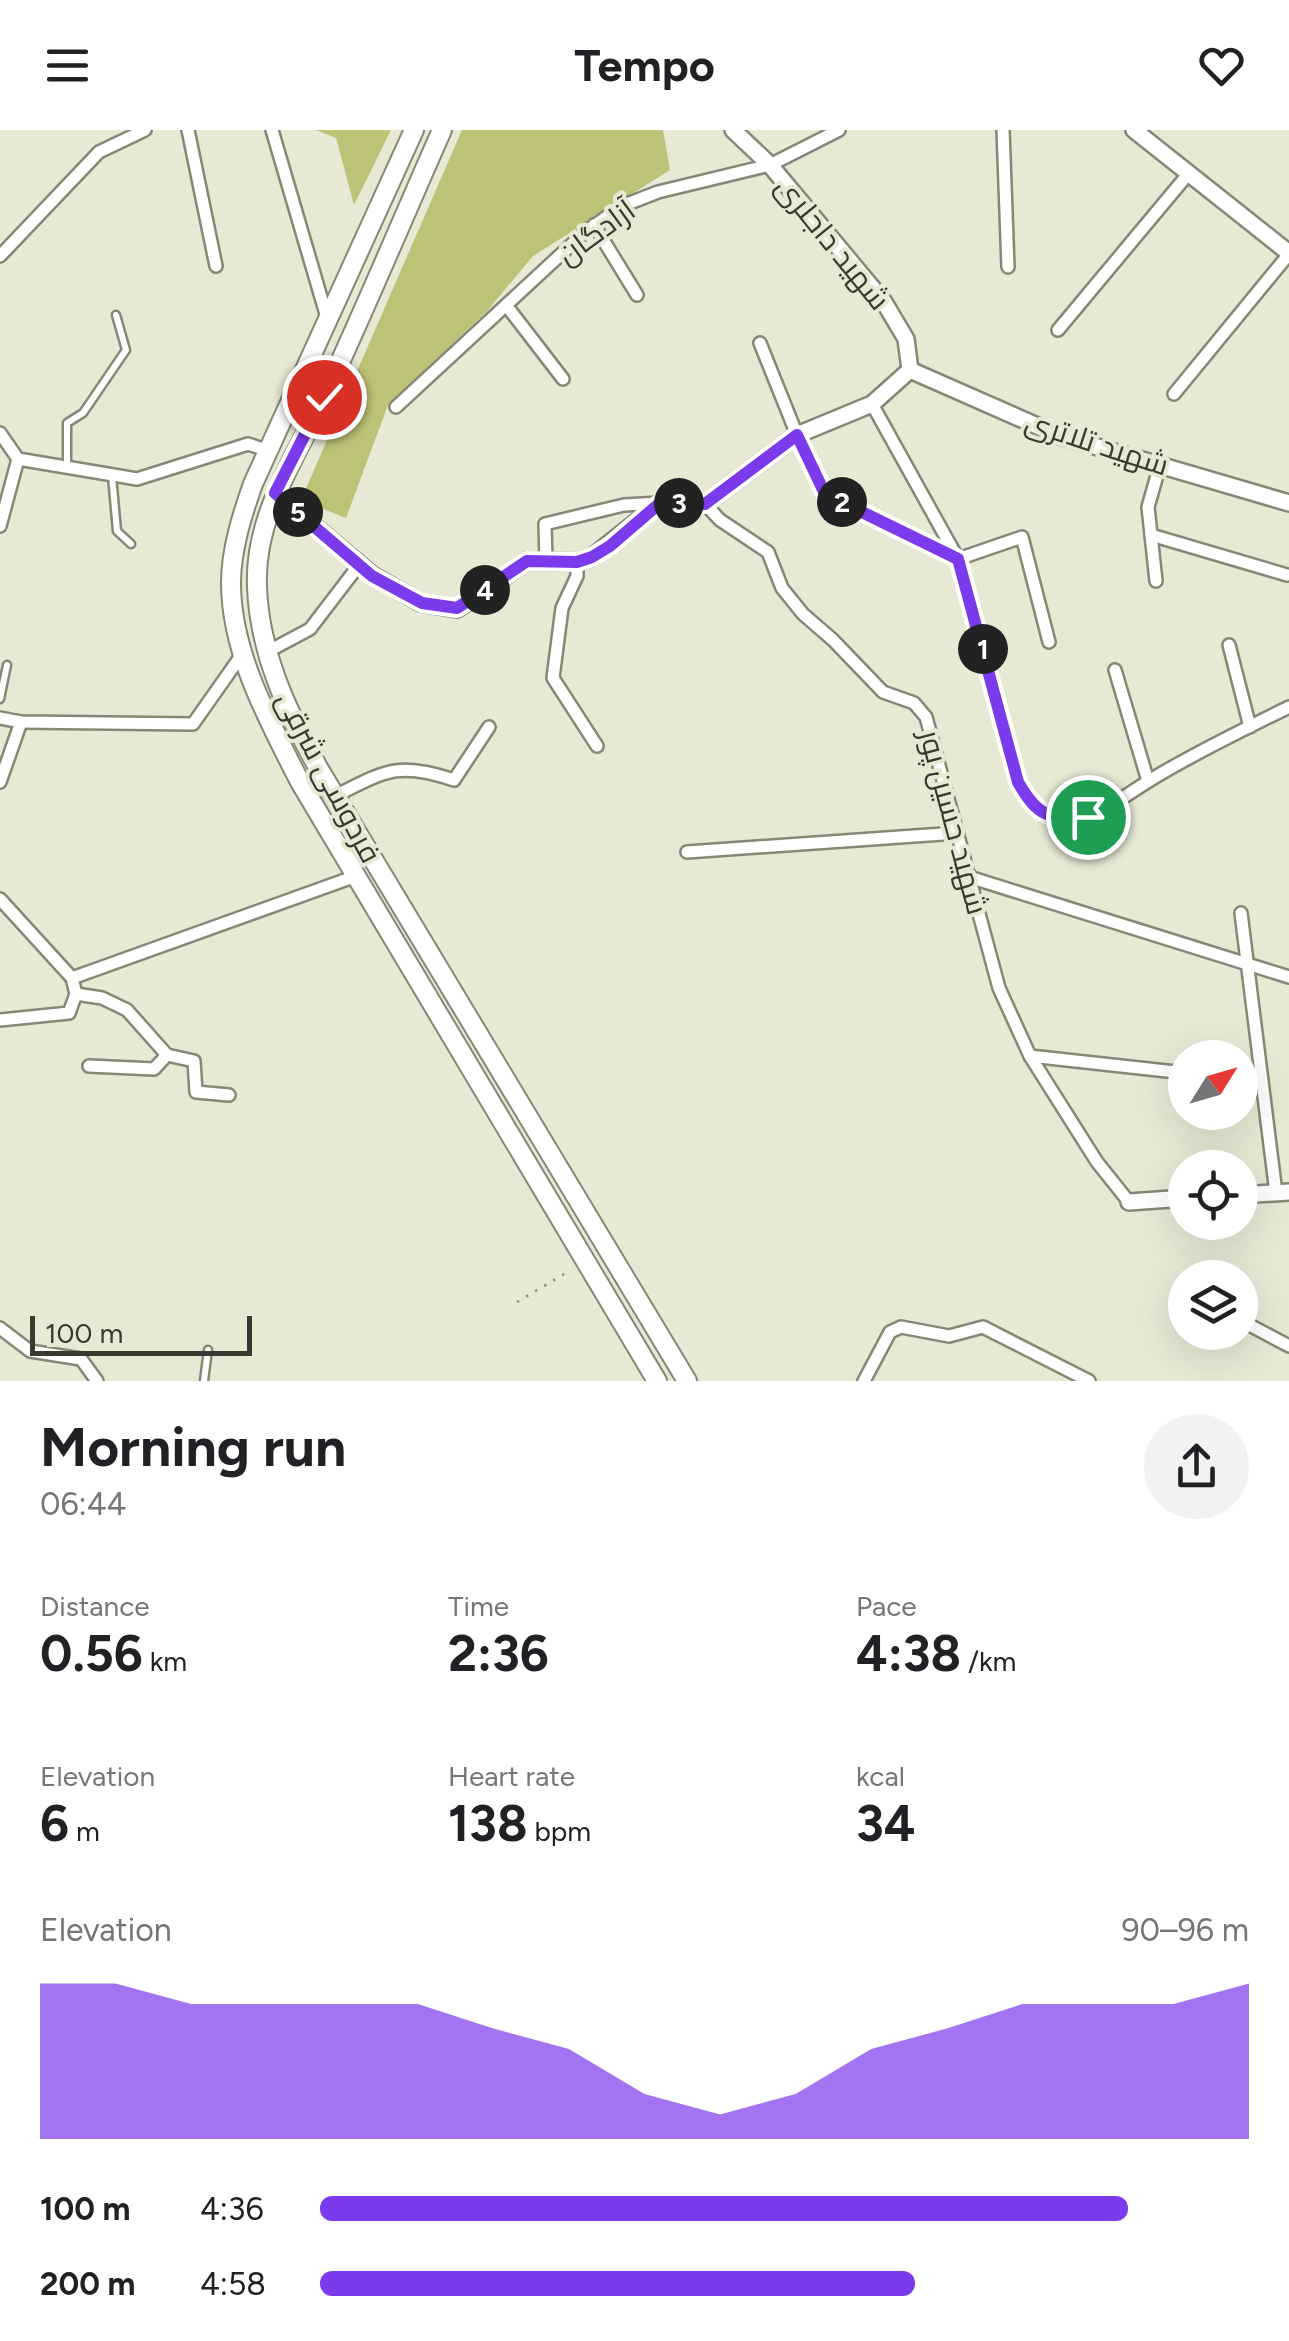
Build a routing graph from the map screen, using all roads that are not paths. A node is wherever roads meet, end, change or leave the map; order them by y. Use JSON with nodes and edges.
{"nodes":[{"id":1,"x":145,"y":130,"type":"edge"},
{"id":2,"x":188,"y":130,"type":"edge"},
{"id":3,"x":272,"y":130,"type":"edge"},
{"id":4,"x":414,"y":130,"type":"edge"},
{"id":5,"x":441,"y":130,"type":"edge"},
{"id":6,"x":732,"y":130,"type":"edge"},
{"id":7,"x":839,"y":130,"type":"edge"},
{"id":8,"x":1004,"y":130,"type":"edge"},
{"id":9,"x":1134,"y":130,"type":"edge"},
{"id":10,"x":770,"y":165,"type":"junction"},
{"id":11,"x":1188,"y":173,"type":"junction"},
{"id":12,"x":594,"y":226,"type":"junction"},
{"id":13,"x":1289,"y":254,"type":"edge"},
{"id":14,"x":0,"y":256,"type":"edge"},
{"id":15,"x":216,"y":266,"type":"dead end"},
{"id":16,"x":1008,"y":266,"type":"dead end"},
{"id":17,"x":636,"y":295,"type":"dead end"},
{"id":18,"x":506,"y":305,"type":"junction"},
{"id":19,"x":116,"y":316,"type":"dead end"},
{"id":20,"x":328,"y":320,"type":"junction"},
{"id":21,"x":1058,"y":330,"type":"dead end"},
{"id":22,"x":760,"y":342,"type":"dead end"},
{"id":23,"x":910,"y":370,"type":"junction"},
{"id":24,"x":563,"y":379,"type":"dead end"},
{"id":25,"x":1174,"y":394,"type":"dead end"},
{"id":26,"x":872,"y":404,"type":"junction"},
{"id":27,"x":396,"y":407,"type":"dead end"},
{"id":28,"x":0,"y":433,"type":"edge"},
{"id":29,"x":797,"y":435,"type":"junction"},
{"id":30,"x":268,"y":450,"type":"junction"},
{"id":31,"x":18,"y":459,"type":"junction"},
{"id":32,"x":1160,"y":465,"type":"junction"},
{"id":33,"x":67,"y":467,"type":"junction"},
{"id":34,"x":112,"y":475,"type":"junction"},
{"id":35,"x":275,"y":493,"type":"junction"},
{"id":36,"x":660,"y":503,"type":"junction"},
{"id":37,"x":1289,"y":503,"type":"edge"},
{"id":38,"x":705,"y":504,"type":"junction"},
{"id":39,"x":0,"y":526,"type":"edge"},
{"id":40,"x":1151,"y":535,"type":"junction"},
{"id":41,"x":130,"y":544,"type":"dead end"},
{"id":42,"x":958,"y":559,"type":"junction"},
{"id":43,"x":546,"y":561,"type":"junction"},
{"id":44,"x":577,"y":562,"type":"junction"},
{"id":45,"x":359,"y":565,"type":"junction"},
{"id":46,"x":1287,"y":575,"type":"edge"},
{"id":47,"x":1156,"y":582,"type":"dead end"},
{"id":48,"x":1049,"y":642,"type":"dead end"},
{"id":49,"x":1229,"y":645,"type":"dead end"},
{"id":50,"x":267,"y":652,"type":"junction"},
{"id":51,"x":243,"y":653,"type":"junction"},
{"id":52,"x":7,"y":665,"type":"dead end"},
{"id":53,"x":1115,"y":670,"type":"dead end"},
{"id":54,"x":0,"y":698,"type":"edge"},
{"id":55,"x":1289,"y":707,"type":"edge"},
{"id":56,"x":0,"y":718,"type":"edge"},
{"id":57,"x":21,"y":722,"type":"junction"},
{"id":58,"x":489,"y":727,"type":"dead end"},
{"id":59,"x":1250,"y":727,"type":"junction"},
{"id":60,"x":596,"y":746,"type":"dead end"},
{"id":61,"x":1148,"y":781,"type":"junction"},
{"id":62,"x":0,"y":782,"type":"edge"},
{"id":63,"x":334,"y":796,"type":"junction"},
{"id":64,"x":957,"y":833,"type":"junction"},
{"id":65,"x":687,"y":852,"type":"dead end"},
{"id":66,"x":356,"y":876,"type":"junction"},
{"id":67,"x":968,"y":877,"type":"junction"},
{"id":68,"x":0,"y":899,"type":"edge"},
{"id":69,"x":1242,"y":912,"type":"dead end"},
{"id":70,"x":1248,"y":964,"type":"junction"},
{"id":71,"x":1289,"y":977,"type":"edge"},
{"id":72,"x":72,"y":978,"type":"junction"},
{"id":73,"x":76,"y":994,"type":"junction"},
{"id":74,"x":0,"y":1020,"type":"edge"},
{"id":75,"x":167,"y":1055,"type":"junction"},
{"id":76,"x":1030,"y":1056,"type":"junction"},
{"id":77,"x":89,"y":1066,"type":"dead end"},
{"id":78,"x":1168,"y":1072,"type":"edge"},
{"id":79,"x":1258,"y":1082,"type":"edge"},
{"id":80,"x":1262,"y":1082,"type":"junction"},
{"id":81,"x":229,"y":1095,"type":"dead end"},
{"id":82,"x":1282,"y":1193,"type":"edge"},
{"id":83,"x":1168,"y":1199,"type":"edge"},
{"id":84,"x":1129,"y":1202,"type":"joint"},
{"id":85,"x":0,"y":1328,"type":"edge"},
{"id":86,"x":1258,"y":1330,"type":"edge"},
{"id":87,"x":1289,"y":1346,"type":"edge"},
{"id":88,"x":208,"y":1350,"type":"dead end"},
{"id":89,"x":97,"y":1381,"type":"edge"},
{"id":90,"x":204,"y":1381,"type":"edge"},
{"id":91,"x":656,"y":1381,"type":"edge"},
{"id":92,"x":687,"y":1381,"type":"edge"},
{"id":93,"x":864,"y":1381,"type":"edge"},
{"id":94,"x":1089,"y":1381,"type":"edge"}],
"edges":[{"from":1,"to":14,"type":"street"},
{"from":2,"to":15,"type":"street"},
{"from":3,"to":20,"type":"street"},
{"from":4,"to":20,"type":"main road","name":"فردوسی شرقی"},
{"from":5,"to":35,"type":"main road","name":"فردوسی شرقی"},
{"from":6,"to":10,"type":"street","name":"شهید داجلری"},
{"from":7,"to":10,"type":"street","name":"آزادگان"},
{"from":8,"to":16,"type":"street"},
{"from":9,"to":11,"type":"street"},
{"from":10,"to":12,"type":"street","name":"آزادگان"},
{"from":10,"to":23,"type":"street","name":"شهید داجلری"},
{"from":11,"to":13,"type":"street"},
{"from":11,"to":21,"type":"street"},
{"from":12,"to":17,"type":"street"},
{"from":12,"to":18,"type":"street","name":"آزادگان"},
{"from":13,"to":25,"type":"street"},
{"from":18,"to":24,"type":"street"},
{"from":18,"to":27,"type":"street","name":"آزادگان"},
{"from":19,"to":33,"type":"lane"},
{"from":20,"to":30,"type":"main road","name":"فردوسی شرقی"},
{"from":22,"to":29,"type":"street"},
{"from":23,"to":26,"type":"street"},
{"from":23,"to":32,"type":"street","name":"شهید تلاتری"},
{"from":26,"to":29,"type":"street"},
{"from":26,"to":42,"type":"street"},
{"from":28,"to":31,"type":"street"},
{"from":29,"to":38,"type":"street"},
{"from":29,"to":42,"type":"street"},
{"from":30,"to":34,"type":"street"},
{"from":30,"to":51,"type":"main road","name":"فردوسی شرقی"},
{"from":31,"to":33,"type":"street"},
{"from":31,"to":39,"type":"street"},
{"from":32,"to":37,"type":"street","name":"شهید تلاتری"},
{"from":32,"to":40,"type":"street"},
{"from":33,"to":34,"type":"street"},
{"from":34,"to":41,"type":"lane"},
{"from":35,"to":45,"type":"street"},
{"from":35,"to":50,"type":"main road","name":"فردوسی شرقی"},
{"from":36,"to":38,"type":"street"},
{"from":36,"to":43,"type":"street"},
{"from":36,"to":44,"type":"street"},
{"from":38,"to":64,"type":"street","name":"شهید حسین پور"},
{"from":40,"to":46,"type":"street"},
{"from":40,"to":47,"type":"street"},
{"from":42,"to":48,"type":"street"},
{"from":42,"to":61,"type":"street"},
{"from":43,"to":44,"type":"street"},
{"from":43,"to":45,"type":"street"},
{"from":44,"to":60,"type":"street"},
{"from":45,"to":50,"type":"street"},
{"from":49,"to":59,"type":"street"},
{"from":50,"to":63,"type":"main road","name":"فردوسی شرقی"},
{"from":51,"to":57,"type":"street"},
{"from":51,"to":66,"type":"main road","name":"فردوسی شرقی"},
{"from":52,"to":54,"type":"lane"},
{"from":53,"to":61,"type":"street"},
{"from":55,"to":59,"type":"street"},
{"from":56,"to":57,"type":"street"},
{"from":57,"to":62,"type":"street"},
{"from":58,"to":63,"type":"street"},
{"from":59,"to":61,"type":"street"},
{"from":63,"to":92,"type":"main road","name":"فردوسی شرقی"},
{"from":64,"to":65,"type":"street"},
{"from":64,"to":67,"type":"street","name":"شهید حسین پور"},
{"from":66,"to":72,"type":"street"},
{"from":66,"to":91,"type":"main road","name":"فردوسی شرقی"},
{"from":67,"to":70,"type":"street"},
{"from":67,"to":76,"type":"street","name":"شهید حسین پور"},
{"from":68,"to":72,"type":"street"},
{"from":69,"to":70,"type":"street"},
{"from":70,"to":71,"type":"street"},
{"from":70,"to":80,"type":"street"},
{"from":72,"to":73,"type":"street"},
{"from":73,"to":74,"type":"street"},
{"from":73,"to":75,"type":"street"},
{"from":75,"to":77,"type":"street"},
{"from":75,"to":81,"type":"street"},
{"from":76,"to":78,"type":"street"},
{"from":76,"to":84,"type":"street","name":"شهید حسین پور"},
{"from":79,"to":80,"type":"street"},
{"from":80,"to":82,"type":"street"},
{"from":83,"to":84,"type":"street"},
{"from":85,"to":89,"type":"street"},
{"from":86,"to":87,"type":"street"},
{"from":88,"to":90,"type":"lane"},
{"from":93,"to":94,"type":"street"}]}
